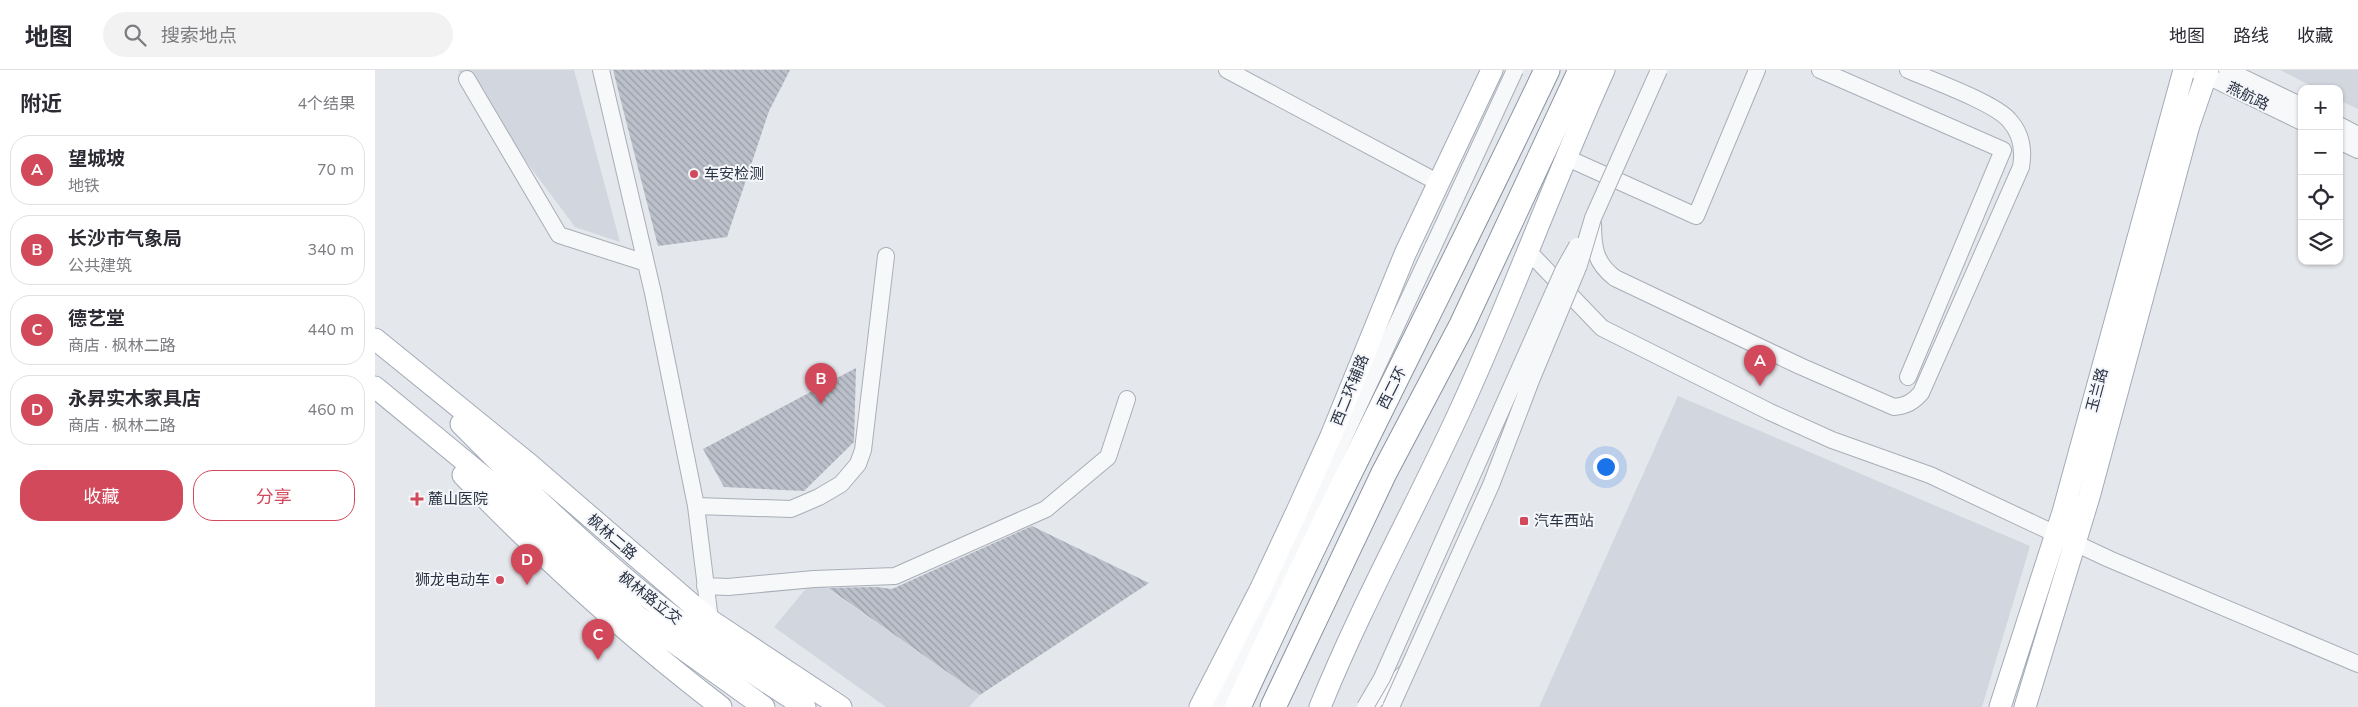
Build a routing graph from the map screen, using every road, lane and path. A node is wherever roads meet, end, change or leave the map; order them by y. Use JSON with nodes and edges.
{"nodes":[{"id":1,"x":601,"y":70,"type":"edge"},
{"id":2,"x":1227,"y":70,"type":"edge"},
{"id":3,"x":1492,"y":70,"type":"edge"},
{"id":4,"x":1515,"y":70,"type":"edge"},
{"id":5,"x":1547,"y":70,"type":"edge"},
{"id":6,"x":1581,"y":70,"type":"edge"},
{"id":7,"x":1604,"y":70,"type":"edge"},
{"id":8,"x":1659,"y":70,"type":"edge"},
{"id":9,"x":1757,"y":70,"type":"edge"},
{"id":10,"x":1820,"y":70,"type":"edge"},
{"id":11,"x":1908,"y":70,"type":"edge"},
{"id":12,"x":2184,"y":70,"type":"edge"},
{"id":13,"x":2227,"y":70,"type":"edge"},
{"id":14,"x":2203,"y":72,"type":"edge"},
{"id":15,"x":467,"y":79,"type":"dead end"},
{"id":16,"x":2298,"y":104,"type":"edge"},
{"id":17,"x":2298,"y":120,"type":"edge"},
{"id":18,"x":2343,"y":127,"type":"edge"},
{"id":19,"x":2358,"y":134,"type":"edge"},
{"id":20,"x":2343,"y":143,"type":"edge"},
{"id":21,"x":2358,"y":150,"type":"edge"},
{"id":22,"x":1565,"y":157,"type":"junction"},
{"id":23,"x":1439,"y":183,"type":"junction"},
{"id":24,"x":1593,"y":218,"type":"junction"},
{"id":25,"x":1529,"y":252,"type":"junction"},
{"id":26,"x":886,"y":256,"type":"dead end"},
{"id":27,"x":646,"y":263,"type":"junction"},
{"id":28,"x":375,"y":339,"type":"edge"},
{"id":29,"x":393,"y":354,"type":"junction"},
{"id":30,"x":1908,"y":377,"type":"dead end"},
{"id":31,"x":375,"y":388,"type":"edge"},
{"id":32,"x":1127,"y":399,"type":"dead end"},
{"id":33,"x":505,"y":481,"type":"junction"},
{"id":34,"x":696,"y":506,"type":"junction"},
{"id":35,"x":2056,"y":534,"type":"junction"},
{"id":36,"x":2075,"y":543,"type":"junction"},
{"id":37,"x":705,"y":586,"type":"junction"},
{"id":38,"x":710,"y":620,"type":"junction"},
{"id":39,"x":2358,"y":664,"type":"edge"},
{"id":40,"x":1408,"y":671,"type":"junction"},
{"id":41,"x":721,"y":707,"type":"edge"},
{"id":42,"x":764,"y":707,"type":"edge"},
{"id":43,"x":805,"y":707,"type":"edge"},
{"id":44,"x":841,"y":707,"type":"edge"},
{"id":45,"x":1200,"y":707,"type":"edge"},
{"id":46,"x":1218,"y":707,"type":"edge"},
{"id":47,"x":1238,"y":707,"type":"edge"},
{"id":48,"x":1273,"y":707,"type":"edge"},
{"id":49,"x":1320,"y":707,"type":"edge"},
{"id":50,"x":1367,"y":707,"type":"edge"},
{"id":51,"x":1391,"y":707,"type":"edge"},
{"id":52,"x":2000,"y":707,"type":"edge"},
{"id":53,"x":2025,"y":707,"type":"edge"}],
"edges":[{"from":1,"to":27,"type":"street"},
{"from":2,"to":23,"type":"street"},
{"from":3,"to":23,"type":"main road","name":"西二环辅路"},
{"from":4,"to":46,"type":"street","bridge":true},
{"from":5,"to":47,"type":"highway","name":"西二环"},
{"from":6,"to":48,"type":"highway"},
{"from":7,"to":22,"type":"main road"},
{"from":8,"to":24,"type":"street","bridge":true},
{"from":9,"to":22,"type":"street"},
{"from":10,"to":30,"type":"street"},
{"from":11,"to":24,"type":"street"},
{"from":12,"to":35,"type":"main road","name":"玉兰路"},
{"from":13,"to":16,"type":"street","name":"燕航路"},
{"from":14,"to":17,"type":"street","name":"燕航路"},
{"from":14,"to":36,"type":"main road","name":"玉兰路"},
{"from":15,"to":27,"type":"street"},
{"from":18,"to":19,"type":"street"},
{"from":20,"to":21,"type":"street"},
{"from":22,"to":25,"type":"main road"},
{"from":23,"to":45,"type":"main road","name":"西二环辅路"},
{"from":24,"to":40,"type":"street","bridge":true},
{"from":24,"to":50,"type":"street","bridge":true},
{"from":25,"to":35,"type":"street"},
{"from":25,"to":49,"type":"main road"},
{"from":26,"to":34,"type":"street"},
{"from":27,"to":34,"type":"street"},
{"from":28,"to":29,"type":"main road","name":"枫林二路"},
{"from":29,"to":33,"type":"main road","name":"枫林二路"},
{"from":29,"to":38,"type":"main road","name":"枫林二路"},
{"from":31,"to":33,"type":"main road"},
{"from":31,"to":41,"type":"main road"},
{"from":32,"to":37,"type":"street"},
{"from":33,"to":42,"type":"main road","name":"枫林路立交"},
{"from":33,"to":43,"type":"main road","name":"枫林路立交"},
{"from":34,"to":37,"type":"street"},
{"from":35,"to":36,"type":"street"},
{"from":35,"to":52,"type":"main road","name":"玉兰路"},
{"from":36,"to":39,"type":"street"},
{"from":36,"to":53,"type":"main road","name":"玉兰路"},
{"from":37,"to":38,"type":"street"},
{"from":38,"to":44,"type":"main road","name":"枫林二路"},
{"from":40,"to":50,"type":"street","bridge":true},
{"from":40,"to":51,"type":"street","bridge":true}]}
